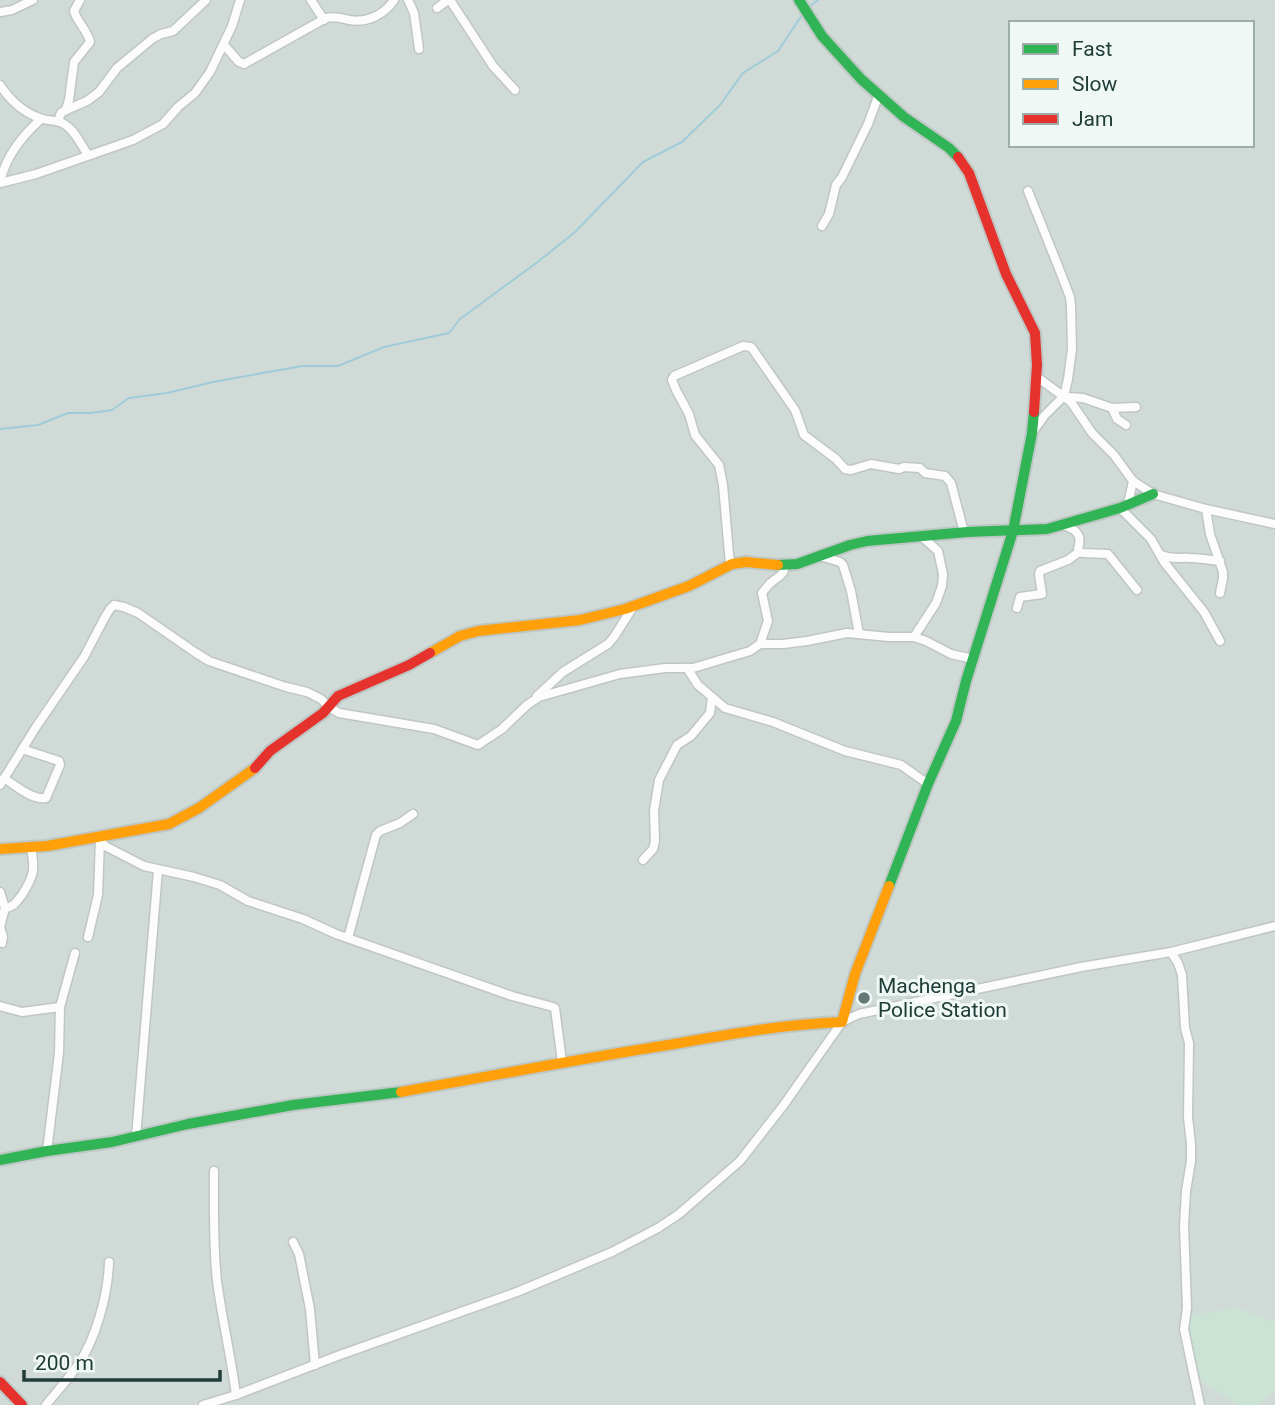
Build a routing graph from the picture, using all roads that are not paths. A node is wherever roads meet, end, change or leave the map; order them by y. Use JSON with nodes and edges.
{"nodes":[{"id":1,"x":33,"y":0,"type":"edge"},
{"id":2,"x":80,"y":0,"type":"edge"},
{"id":3,"x":206,"y":0,"type":"edge"},
{"id":4,"x":240,"y":0,"type":"edge"},
{"id":5,"x":311,"y":0,"type":"edge"},
{"id":6,"x":394,"y":0,"type":"edge"},
{"id":7,"x":408,"y":0,"type":"edge"},
{"id":8,"x":449,"y":0,"type":"edge"},
{"id":9,"x":799,"y":0,"type":"edge"},
{"id":10,"x":437,"y":8,"type":"dead end"},
{"id":11,"x":0,"y":12,"type":"edge"},
{"id":12,"x":324,"y":20,"type":"junction"},
{"id":13,"x":223,"y":45,"type":"junction"},
{"id":14,"x":419,"y":49,"type":"dead end"},
{"id":15,"x":0,"y":85,"type":"edge"},
{"id":16,"x":514,"y":90,"type":"dead end"},
{"id":17,"x":879,"y":94,"type":"junction"},
{"id":18,"x":66,"y":110,"type":"junction"},
{"id":19,"x":41,"y":119,"type":"junction"},
{"id":20,"x":58,"y":121,"type":"junction"},
{"id":21,"x":88,"y":155,"type":"junction"},
{"id":22,"x":1028,"y":191,"type":"dead end"},
{"id":23,"x":822,"y":226,"type":"dead end"},
{"id":24,"x":1037,"y":377,"type":"junction"},
{"id":25,"x":1064,"y":396,"type":"junction"},
{"id":26,"x":1136,"y":407,"type":"dead end"},
{"id":27,"x":1112,"y":408,"type":"junction"},
{"id":28,"x":1126,"y":425,"type":"dead end"},
{"id":29,"x":1032,"y":433,"type":"junction"},
{"id":30,"x":1133,"y":481,"type":"junction"},
{"id":31,"x":1153,"y":494,"type":"junction"},
{"id":32,"x":1124,"y":506,"type":"junction"},
{"id":33,"x":1206,"y":509,"type":"junction"},
{"id":34,"x":1275,"y":524,"type":"edge"},
{"id":35,"x":1063,"y":525,"type":"junction"},
{"id":36,"x":1013,"y":531,"type":"junction"},
{"id":37,"x":964,"y":532,"type":"junction"},
{"id":38,"x":920,"y":536,"type":"junction"},
{"id":39,"x":1079,"y":552,"type":"junction"},
{"id":40,"x":1160,"y":555,"type":"junction"},
{"id":41,"x":820,"y":556,"type":"junction"},
{"id":42,"x":1220,"y":561,"type":"junction"},
{"id":43,"x":730,"y":565,"type":"junction"},
{"id":44,"x":784,"y":565,"type":"junction"},
{"id":45,"x":1137,"y":590,"type":"dead end"},
{"id":46,"x":1220,"y":593,"type":"dead end"},
{"id":47,"x":633,"y":607,"type":"junction"},
{"id":48,"x":1017,"y":608,"type":"dead end"},
{"id":49,"x":859,"y":634,"type":"junction"},
{"id":50,"x":914,"y":637,"type":"junction"},
{"id":51,"x":1220,"y":641,"type":"dead end"},
{"id":52,"x":760,"y":644,"type":"junction"},
{"id":53,"x":973,"y":659,"type":"junction"},
{"id":54,"x":687,"y":668,"type":"junction"},
{"id":55,"x":712,"y":697,"type":"junction"},
{"id":56,"x":532,"y":701,"type":"junction"},
{"id":57,"x":329,"y":707,"type":"junction"},
{"id":58,"x":22,"y":749,"type":"junction"},
{"id":59,"x":2,"y":781,"type":"edge"},
{"id":60,"x":928,"y":784,"type":"junction"},
{"id":61,"x":412,"y":814,"type":"dead end"},
{"id":62,"x":99,"y":838,"type":"junction"},
{"id":63,"x":31,"y":846,"type":"junction"},
{"id":64,"x":0,"y":849,"type":"edge"},
{"id":65,"x":643,"y":860,"type":"dead end"},
{"id":66,"x":158,"y":870,"type":"junction"},
{"id":67,"x":0,"y":892,"type":"edge"},
{"id":68,"x":5,"y":908,"type":"junction"},
{"id":69,"x":1275,"y":926,"type":"edge"},
{"id":70,"x":88,"y":937,"type":"dead end"},
{"id":71,"x":348,"y":939,"type":"junction"},
{"id":72,"x":2,"y":943,"type":"dead end"},
{"id":73,"x":1171,"y":952,"type":"junction"},
{"id":74,"x":75,"y":953,"type":"dead end"},
{"id":75,"x":0,"y":1006,"type":"edge"},
{"id":76,"x":60,"y":1007,"type":"junction"},
{"id":77,"x":842,"y":1022,"type":"junction"},
{"id":78,"x":562,"y":1062,"type":"junction"},
{"id":79,"x":136,"y":1137,"type":"junction"},
{"id":80,"x":47,"y":1151,"type":"junction"},
{"id":81,"x":0,"y":1160,"type":"edge"},
{"id":82,"x":214,"y":1171,"type":"dead end"},
{"id":83,"x":293,"y":1242,"type":"dead end"},
{"id":84,"x":109,"y":1262,"type":"dead end"},
{"id":85,"x":315,"y":1366,"type":"junction"},
{"id":86,"x":0,"y":1382,"type":"edge"},
{"id":87,"x":236,"y":1395,"type":"junction"},
{"id":88,"x":22,"y":1405,"type":"edge"},
{"id":89,"x":46,"y":1405,"type":"edge"},
{"id":90,"x":203,"y":1405,"type":"edge"},
{"id":91,"x":1200,"y":1405,"type":"edge"}],
"edges":[{"from":1,"to":11,"type":"street"},
{"from":2,"to":18,"type":"street"},
{"from":3,"to":18,"type":"street"},
{"from":4,"to":13,"type":"street"},
{"from":5,"to":12,"type":"street"},
{"from":6,"to":12,"type":"street"},
{"from":7,"to":14,"type":"street"},
{"from":8,"to":10,"type":"street"},
{"from":8,"to":16,"type":"street"},
{"from":9,"to":17,"type":"main road"},
{"from":12,"to":13,"type":"street"},
{"from":13,"to":21,"type":"street"},
{"from":15,"to":19,"type":"street"},
{"from":17,"to":23,"type":"street"},
{"from":17,"to":24,"type":"main road"},
{"from":18,"to":20,"type":"street"},
{"from":19,"to":20,"type":"street"},
{"from":19,"to":21,"type":"street"},
{"from":20,"to":21,"type":"street"},
{"from":22,"to":25,"type":"street"},
{"from":24,"to":25,"type":"street"},
{"from":24,"to":29,"type":"main road"},
{"from":25,"to":27,"type":"street"},
{"from":25,"to":29,"type":"street"},
{"from":25,"to":30,"type":"street"},
{"from":26,"to":27,"type":"street"},
{"from":27,"to":28,"type":"street"},
{"from":29,"to":36,"type":"main road"},
{"from":30,"to":31,"type":"street"},
{"from":30,"to":32,"type":"street"},
{"from":31,"to":32,"type":"main road"},
{"from":31,"to":33,"type":"street"},
{"from":32,"to":35,"type":"main road"},
{"from":32,"to":40,"type":"street"},
{"from":33,"to":34,"type":"street"},
{"from":33,"to":42,"type":"street"},
{"from":35,"to":36,"type":"main road"},
{"from":35,"to":39,"type":"street"},
{"from":36,"to":37,"type":"main road"},
{"from":36,"to":53,"type":"main road"},
{"from":37,"to":38,"type":"main road"},
{"from":37,"to":43,"type":"street"},
{"from":38,"to":41,"type":"main road"},
{"from":38,"to":50,"type":"street"},
{"from":39,"to":45,"type":"street"},
{"from":39,"to":48,"type":"street"},
{"from":40,"to":42,"type":"street"},
{"from":40,"to":51,"type":"street"},
{"from":41,"to":44,"type":"main road"},
{"from":41,"to":49,"type":"street"},
{"from":42,"to":46,"type":"street"},
{"from":43,"to":44,"type":"main road"},
{"from":43,"to":47,"type":"main road"},
{"from":44,"to":52,"type":"street"},
{"from":47,"to":56,"type":"street"},
{"from":47,"to":57,"type":"main road"},
{"from":49,"to":50,"type":"street"},
{"from":49,"to":52,"type":"street"},
{"from":50,"to":53,"type":"street"},
{"from":52,"to":54,"type":"street"},
{"from":53,"to":60,"type":"main road"},
{"from":54,"to":55,"type":"street"},
{"from":54,"to":56,"type":"street"},
{"from":55,"to":60,"type":"street"},
{"from":55,"to":65,"type":"street"},
{"from":56,"to":57,"type":"street"},
{"from":57,"to":58,"type":"street"},
{"from":57,"to":62,"type":"main road"},
{"from":58,"to":59,"type":"street"},
{"from":58,"to":59,"type":"street"},
{"from":60,"to":77,"type":"main road"},
{"from":61,"to":71,"type":"street"},
{"from":62,"to":63,"type":"main road"},
{"from":62,"to":66,"type":"street"},
{"from":62,"to":70,"type":"street"},
{"from":63,"to":64,"type":"main road"},
{"from":63,"to":68,"type":"street"},
{"from":66,"to":71,"type":"street"},
{"from":66,"to":79,"type":"street"},
{"from":67,"to":68,"type":"street"},
{"from":68,"to":72,"type":"street"},
{"from":69,"to":73,"type":"street"},
{"from":71,"to":78,"type":"street"},
{"from":73,"to":77,"type":"street"},
{"from":73,"to":91,"type":"street"},
{"from":74,"to":76,"type":"street"},
{"from":75,"to":76,"type":"street"},
{"from":76,"to":80,"type":"street"},
{"from":77,"to":78,"type":"main road"},
{"from":77,"to":85,"type":"street"},
{"from":78,"to":79,"type":"main road"},
{"from":79,"to":80,"type":"main road"},
{"from":80,"to":81,"type":"main road"},
{"from":82,"to":87,"type":"street"},
{"from":83,"to":85,"type":"street"},
{"from":84,"to":89,"type":"street"},
{"from":85,"to":87,"type":"street"},
{"from":86,"to":88,"type":"main road"},
{"from":87,"to":90,"type":"street"}]}
